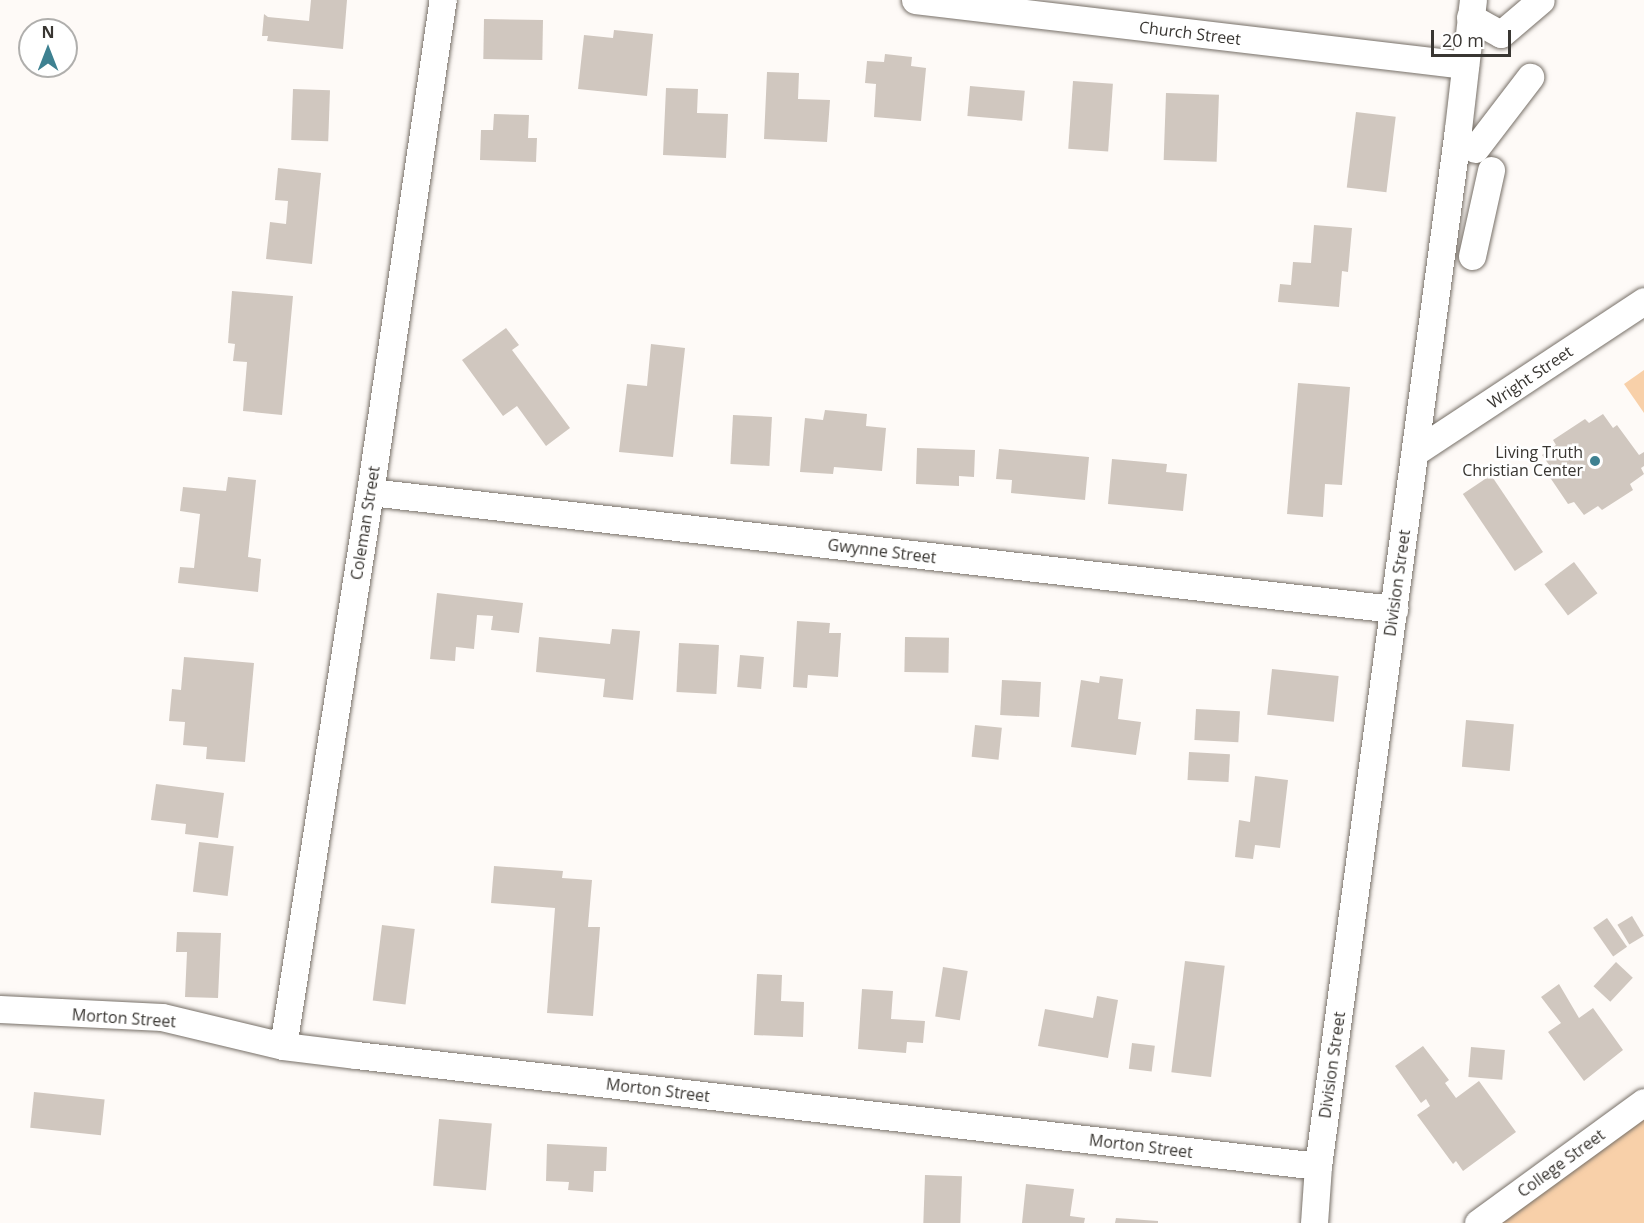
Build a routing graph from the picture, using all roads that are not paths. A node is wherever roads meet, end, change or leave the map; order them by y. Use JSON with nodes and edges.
{"nodes":[{"id":1,"x":443,"y":0,"type":"edge"},
{"id":2,"x":915,"y":0,"type":"edge"},
{"id":3,"x":1541,"y":0,"type":"edge"},
{"id":4,"x":1472,"y":9,"type":"edge"},
{"id":5,"x":1465,"y":65,"type":"junction"},
{"id":6,"x":1530,"y":77,"type":"dead end"},
{"id":7,"x":1472,"y":256,"type":"dead end"},
{"id":8,"x":1644,"y":301,"type":"edge"},
{"id":9,"x":1415,"y":452,"type":"junction"},
{"id":10,"x":370,"y":492,"type":"junction"},
{"id":11,"x":1394,"y":609,"type":"junction"},
{"id":12,"x":0,"y":1009,"type":"edge"},
{"id":13,"x":283,"y":1046,"type":"junction"},
{"id":14,"x":1644,"y":1102,"type":"edge"},
{"id":15,"x":1318,"y":1166,"type":"junction"},
{"id":16,"x":1314,"y":1223,"type":"edge"},
{"id":17,"x":1478,"y":1223,"type":"edge"}],
"edges":[{"from":1,"to":10,"type":"street","name":"Coleman Street"},
{"from":2,"to":5,"type":"street","name":"Church Street"},
{"from":3,"to":4,"type":"street"},
{"from":4,"to":5,"type":"street","name":"Division Street"},
{"from":5,"to":9,"type":"street","name":"Division Street"},
{"from":6,"to":7,"type":"street"},
{"from":8,"to":9,"type":"street","name":"Wright Street"},
{"from":9,"to":11,"type":"street","name":"Division Street"},
{"from":10,"to":11,"type":"street","name":"Gwynne Street"},
{"from":10,"to":13,"type":"street","name":"Coleman Street"},
{"from":11,"to":15,"type":"street","name":"Division Street"},
{"from":12,"to":13,"type":"street","name":"Morton Street"},
{"from":13,"to":15,"type":"street","name":"Morton Street"},
{"from":14,"to":17,"type":"street","name":"College Street"},
{"from":15,"to":16,"type":"street"}]}
